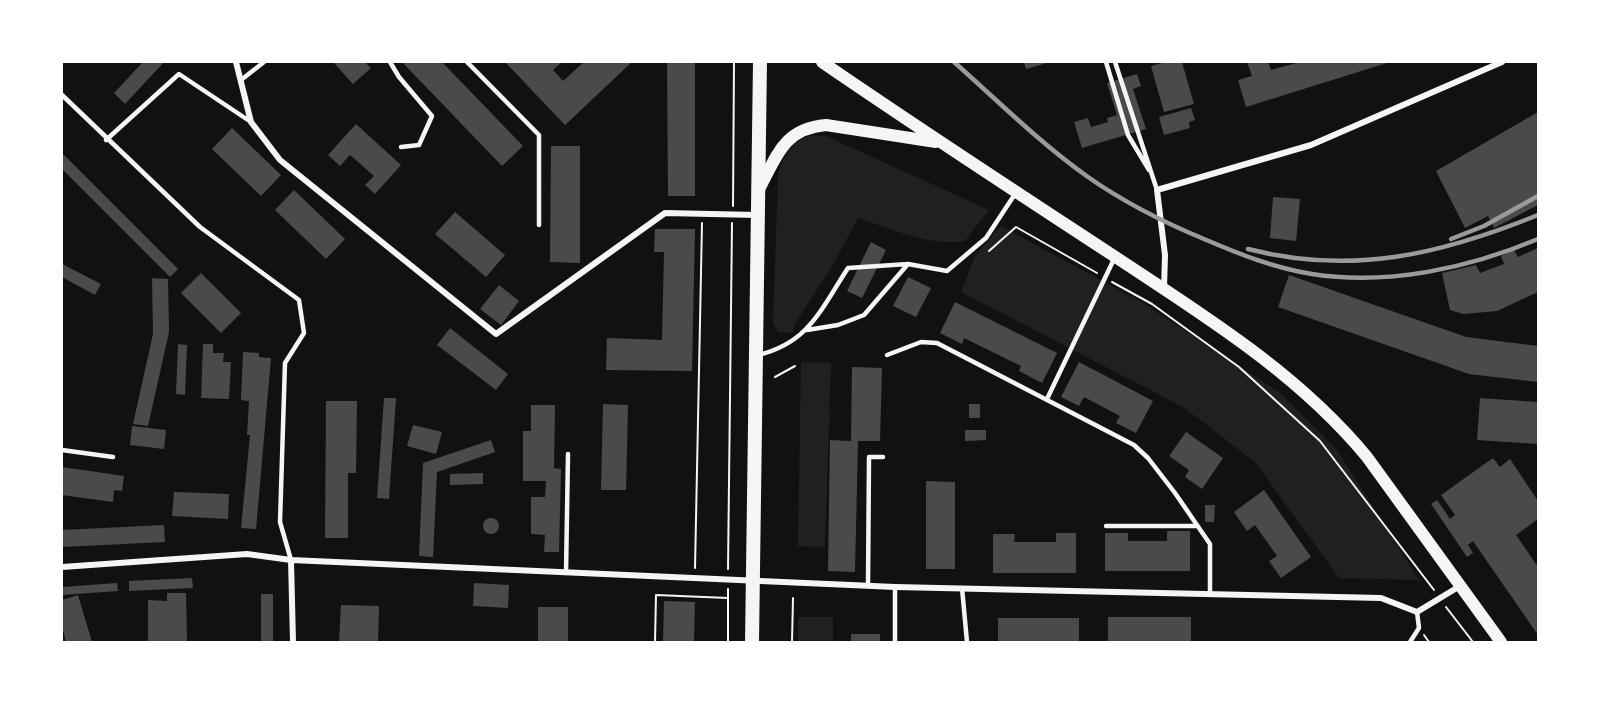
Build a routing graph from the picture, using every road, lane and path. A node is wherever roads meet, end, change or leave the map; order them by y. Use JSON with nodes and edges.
{"nodes":[{"id":1,"x":236,"y":62,"type":"edge"},
{"id":2,"x":264,"y":62,"type":"edge"},
{"id":3,"x":390,"y":62,"type":"edge"},
{"id":4,"x":467,"y":62,"type":"edge"},
{"id":5,"x":734,"y":62,"type":"edge"},
{"id":6,"x":760,"y":62,"type":"edge"},
{"id":7,"x":822,"y":62,"type":"edge"},
{"id":8,"x":1106,"y":62,"type":"edge"},
{"id":9,"x":1115,"y":62,"type":"edge"},
{"id":10,"x":1502,"y":62,"type":"edge"},
{"id":11,"x":241,"y":80,"type":"junction"},
{"id":12,"x":62,"y":95,"type":"edge"},
{"id":13,"x":251,"y":122,"type":"junction"},
{"id":14,"x":106,"y":140,"type":"junction"},
{"id":15,"x":940,"y":143,"type":"junction"},
{"id":16,"x":402,"y":147,"type":"dead end"},
{"id":17,"x":1152,"y":174,"type":"junction"},
{"id":18,"x":1157,"y":190,"type":"junction"},
{"id":19,"x":1016,"y":192,"type":"junction"},
{"id":20,"x":757,"y":194,"type":"junction"},
{"id":21,"x":702,"y":214,"type":"junction"},
{"id":22,"x":732,"y":214,"type":"junction"},
{"id":23,"x":756,"y":215,"type":"junction"},
{"id":24,"x":539,"y":225,"type":"dead end"},
{"id":25,"x":988,"y":252,"type":"dead end"},
{"id":26,"x":1114,"y":257,"type":"junction"},
{"id":27,"x":908,"y":264,"type":"junction"},
{"id":28,"x":1105,"y":278,"type":"junction"},
{"id":29,"x":1164,"y":289,"type":"junction"},
{"id":30,"x":807,"y":330,"type":"junction"},
{"id":31,"x":756,"y":355,"type":"junction"},
{"id":32,"x":887,"y":355,"type":"dead end"},
{"id":33,"x":795,"y":366,"type":"dead end"},
{"id":34,"x":775,"y":377,"type":"dead end"},
{"id":35,"x":1047,"y":399,"type":"junction"},
{"id":36,"x":62,"y":450,"type":"edge"},
{"id":37,"x":568,"y":454,"type":"dead end"},
{"id":38,"x":113,"y":457,"type":"dead end"},
{"id":39,"x":883,"y":457,"type":"dead end"},
{"id":40,"x":1106,"y":526,"type":"dead end"},
{"id":41,"x":1197,"y":526,"type":"junction"},
{"id":42,"x":291,"y":560,"type":"junction"},
{"id":43,"x":62,"y":567,"type":"edge"},
{"id":44,"x":566,"y":573,"type":"junction"},
{"id":45,"x":695,"y":579,"type":"junction"},
{"id":46,"x":728,"y":580,"type":"junction"},
{"id":47,"x":752,"y":581,"type":"junction"},
{"id":48,"x":868,"y":586,"type":"junction"},
{"id":49,"x":1460,"y":586,"type":"junction"},
{"id":50,"x":896,"y":587,"type":"junction"},
{"id":51,"x":962,"y":588,"type":"junction"},
{"id":52,"x":1210,"y":593,"type":"junction"},
{"id":53,"x":728,"y":598,"type":"junction"},
{"id":54,"x":793,"y":598,"type":"dead end"},
{"id":55,"x":1441,"y":600,"type":"junction"},
{"id":56,"x":1417,"y":612,"type":"junction"},
{"id":57,"x":293,"y":642,"type":"edge"},
{"id":58,"x":655,"y":642,"type":"edge"},
{"id":59,"x":728,"y":642,"type":"edge"},
{"id":60,"x":752,"y":642,"type":"edge"},
{"id":61,"x":792,"y":642,"type":"edge"},
{"id":62,"x":895,"y":642,"type":"edge"},
{"id":63,"x":967,"y":642,"type":"edge"},
{"id":64,"x":1410,"y":642,"type":"edge"},
{"id":65,"x":1473,"y":642,"type":"edge"},
{"id":66,"x":1500,"y":642,"type":"edge"}],
"edges":[{"from":1,"to":11,"type":"street"},
{"from":2,"to":11,"type":"lane"},
{"from":3,"to":16,"type":"lane"},
{"from":4,"to":24,"type":"lane"},
{"from":5,"to":22,"type":"path"},
{"from":6,"to":20,"type":"main road"},
{"from":7,"to":15,"type":"main road"},
{"from":8,"to":17,"type":"lane"},
{"from":9,"to":17,"type":"lane"},
{"from":10,"to":18,"type":"street"},
{"from":11,"to":13,"type":"street"},
{"from":12,"to":14,"type":"lane"},
{"from":13,"to":14,"type":"lane"},
{"from":13,"to":21,"type":"street"},
{"from":14,"to":42,"type":"lane"},
{"from":15,"to":19,"type":"main road"},
{"from":15,"to":20,"type":"main road"},
{"from":17,"to":18,"type":"lane"},
{"from":18,"to":29,"type":"street"},
{"from":19,"to":26,"type":"main road"},
{"from":19,"to":27,"type":"lane"},
{"from":20,"to":23,"type":"main road"},
{"from":21,"to":22,"type":"street"},
{"from":21,"to":45,"type":"path"},
{"from":22,"to":23,"type":"street"},
{"from":22,"to":46,"type":"path"},
{"from":23,"to":31,"type":"main road"},
{"from":25,"to":28,"type":"path"},
{"from":26,"to":28,"type":"lane"},
{"from":26,"to":29,"type":"main road"},
{"from":27,"to":30,"type":"lane"},
{"from":27,"to":30,"type":"lane"},
{"from":28,"to":35,"type":"lane"},
{"from":28,"to":55,"type":"path"},
{"from":29,"to":49,"type":"main road"},
{"from":30,"to":31,"type":"lane"},
{"from":31,"to":47,"type":"main road"},
{"from":32,"to":35,"type":"lane"},
{"from":33,"to":34,"type":"path"},
{"from":35,"to":41,"type":"lane"},
{"from":36,"to":38,"type":"lane"},
{"from":37,"to":44,"type":"lane"},
{"from":39,"to":48,"type":"lane"},
{"from":40,"to":41,"type":"lane"},
{"from":41,"to":52,"type":"lane"},
{"from":42,"to":43,"type":"street"},
{"from":42,"to":44,"type":"street"},
{"from":42,"to":57,"type":"street"},
{"from":44,"to":45,"type":"street"},
{"from":45,"to":46,"type":"street"},
{"from":46,"to":47,"type":"street"},
{"from":46,"to":53,"type":"path"},
{"from":47,"to":48,"type":"street"},
{"from":47,"to":60,"type":"main road"},
{"from":48,"to":50,"type":"street"},
{"from":49,"to":55,"type":"street"},
{"from":49,"to":66,"type":"main road"},
{"from":50,"to":51,"type":"street"},
{"from":50,"to":62,"type":"lane"},
{"from":51,"to":52,"type":"street"},
{"from":51,"to":63,"type":"lane"},
{"from":52,"to":56,"type":"street"},
{"from":53,"to":58,"type":"path"},
{"from":53,"to":59,"type":"path"},
{"from":54,"to":61,"type":"path"},
{"from":55,"to":56,"type":"street"},
{"from":55,"to":65,"type":"path"},
{"from":56,"to":64,"type":"lane"}]}
